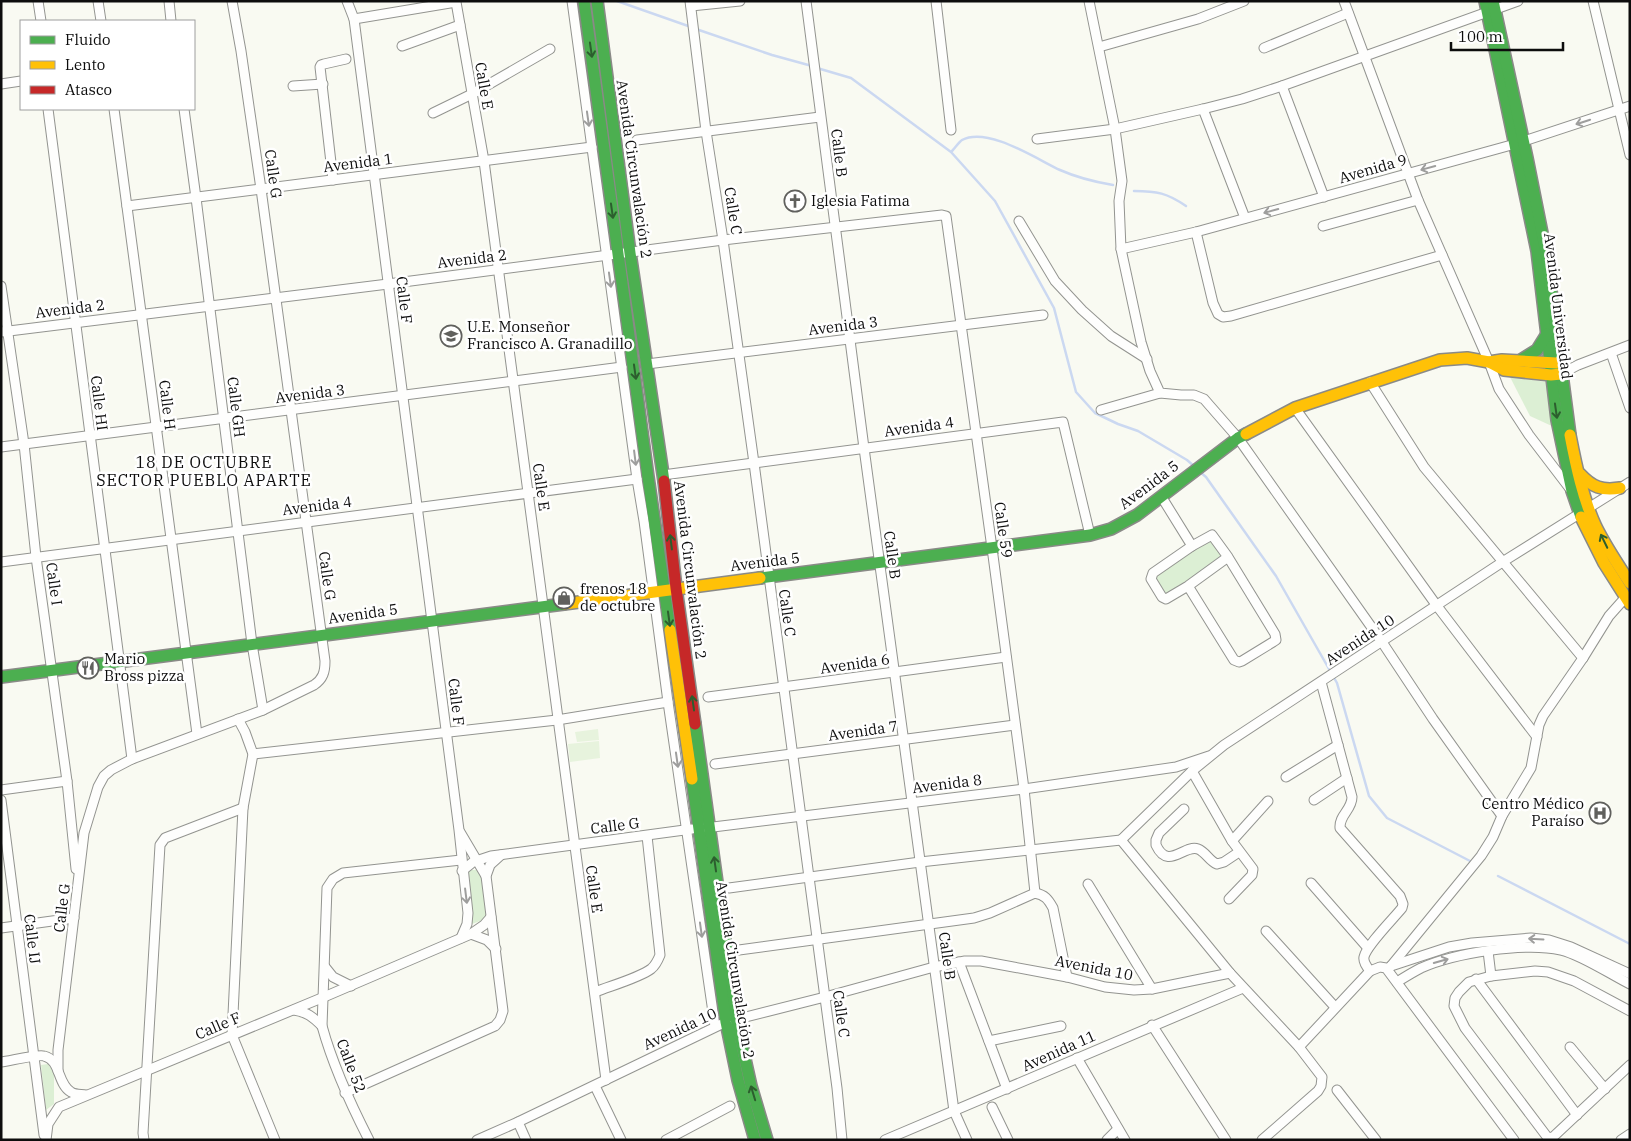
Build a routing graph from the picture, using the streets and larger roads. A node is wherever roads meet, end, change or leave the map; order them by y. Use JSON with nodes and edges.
{"nodes":[{"id":1,"x":38,"y":1,"type":"edge"},
{"id":2,"x":98,"y":1,"type":"edge"},
{"id":3,"x":169,"y":1,"type":"edge"},
{"id":4,"x":232,"y":1,"type":"edge"},
{"id":5,"x":347,"y":1,"type":"edge"},
{"id":6,"x":572,"y":1,"type":"edge"},
{"id":7,"x":584,"y":1,"type":"edge"},
{"id":8,"x":597,"y":1,"type":"edge"},
{"id":9,"x":740,"y":1,"type":"edge"},
{"id":10,"x":806,"y":1,"type":"edge"},
{"id":11,"x":936,"y":1,"type":"edge"},
{"id":12,"x":1089,"y":1,"type":"edge"},
{"id":13,"x":1244,"y":1,"type":"edge"},
{"id":14,"x":1344,"y":1,"type":"edge"},
{"id":15,"x":1518,"y":1,"type":"edge"},
{"id":16,"x":1593,"y":1,"type":"edge"},
{"id":17,"x":456,"y":2,"type":"edge"},
{"id":18,"x":690,"y":4,"type":"edge"},
{"id":19,"x":1490,"y":6,"type":"edge"},
{"id":20,"x":1348,"y":13,"type":"junction"},
{"id":21,"x":354,"y":19,"type":"junction"},
{"id":22,"x":41,"y":20,"type":"edge"},
{"id":23,"x":101,"y":20,"type":"edge"},
{"id":24,"x":171,"y":20,"type":"edge"},
{"id":25,"x":460,"y":25,"type":"junction"},
{"id":26,"x":402,"y":46,"type":"dead end"},
{"id":27,"x":1099,"y":47,"type":"junction"},
{"id":28,"x":1264,"y":48,"type":"dead end"},
{"id":29,"x":550,"y":49,"type":"dead end"},
{"id":30,"x":1364,"y":56,"type":"junction"},
{"id":31,"x":346,"y":59,"type":"dead end"},
{"id":32,"x":20,"y":81,"type":"edge"},
{"id":33,"x":1,"y":84,"type":"edge"},
{"id":34,"x":323,"y":84,"type":"junction"},
{"id":35,"x":293,"y":86,"type":"dead end"},
{"id":36,"x":1282,"y":86,"type":"junction"},
{"id":37,"x":472,"y":94,"type":"junction"},
{"id":38,"x":1630,"y":106,"type":"edge"},
{"id":39,"x":1203,"y":109,"type":"junction"},
{"id":40,"x":48,"y":110,"type":"edge"},
{"id":41,"x":114,"y":110,"type":"edge"},
{"id":42,"x":184,"y":110,"type":"edge"},
{"id":43,"x":1618,"y":110,"type":"junction"},
{"id":44,"x":433,"y":113,"type":"dead end"},
{"id":45,"x":820,"y":117,"type":"junction"},
{"id":46,"x":1115,"y":129,"type":"junction"},
{"id":47,"x":951,"y":130,"type":"dead end"},
{"id":48,"x":706,"y":131,"type":"junction"},
{"id":49,"x":1037,"y":139,"type":"dead end"},
{"id":50,"x":636,"y":140,"type":"dead end"},
{"id":51,"x":1519,"y":142,"type":"junction"},
{"id":52,"x":592,"y":147,"type":"junction"},
{"id":53,"x":1630,"y":156,"type":"edge"},
{"id":54,"x":484,"y":161,"type":"junction"},
{"id":55,"x":1407,"y":174,"type":"junction"},
{"id":56,"x":374,"y":175,"type":"junction"},
{"id":57,"x":333,"y":180,"type":"junction"},
{"id":58,"x":603,"y":185,"type":"junction"},
{"id":59,"x":261,"y":189,"type":"junction"},
{"id":60,"x":1324,"y":197,"type":"junction"},
{"id":61,"x":196,"y":198,"type":"junction"},
{"id":62,"x":1418,"y":200,"type":"junction"},
{"id":63,"x":127,"y":206,"type":"junction"},
{"id":64,"x":946,"y":216,"type":"joint"},
{"id":65,"x":1246,"y":218,"type":"junction"},
{"id":66,"x":1019,"y":221,"type":"dead end"},
{"id":67,"x":1323,"y":226,"type":"dead end"},
{"id":68,"x":835,"y":227,"type":"junction"},
{"id":69,"x":1196,"y":232,"type":"junction"},
{"id":70,"x":723,"y":240,"type":"junction"},
{"id":71,"x":1121,"y":249,"type":"junction"},
{"id":72,"x":630,"y":253,"type":"junction"},
{"id":73,"x":612,"y":255,"type":"junction"},
{"id":74,"x":1442,"y":255,"type":"junction"},
{"id":75,"x":498,"y":269,"type":"junction"},
{"id":76,"x":388,"y":284,"type":"junction"},
{"id":77,"x":1,"y":286,"type":"edge"},
{"id":78,"x":276,"y":298,"type":"junction"},
{"id":79,"x":209,"y":306,"type":"junction"},
{"id":80,"x":142,"y":314,"type":"junction"},
{"id":81,"x":1043,"y":315,"type":"dead end"},
{"id":82,"x":75,"y":323,"type":"junction"},
{"id":83,"x":962,"y":325,"type":"junction"},
{"id":84,"x":4,"y":331,"type":"edge"},
{"id":85,"x":1547,"y":334,"type":"junction"},
{"id":86,"x":849,"y":339,"type":"junction"},
{"id":87,"x":1630,"y":345,"type":"edge"},
{"id":88,"x":739,"y":353,"type":"junction"},
{"id":89,"x":1612,"y":353,"type":"junction"},
{"id":90,"x":1147,"y":359,"type":"junction"},
{"id":91,"x":1521,"y":360,"type":"junction"},
{"id":92,"x":1489,"y":362,"type":"junction"},
{"id":93,"x":647,"y":364,"type":"junction"},
{"id":94,"x":622,"y":367,"type":"junction"},
{"id":95,"x":1555,"y":369,"type":"junction"},
{"id":96,"x":512,"y":381,"type":"junction"},
{"id":97,"x":1370,"y":382,"type":"junction"},
{"id":98,"x":1160,"y":393,"type":"junction"},
{"id":99,"x":402,"y":396,"type":"junction"},
{"id":100,"x":1295,"y":408,"type":"junction"},
{"id":101,"x":1630,"y":408,"type":"edge"},
{"id":102,"x":291,"y":410,"type":"junction"},
{"id":103,"x":1100,"y":410,"type":"dead end"},
{"id":104,"x":224,"y":419,"type":"junction"},
{"id":105,"x":156,"y":427,"type":"junction"},
{"id":106,"x":976,"y":434,"type":"junction"},
{"id":107,"x":90,"y":436,"type":"junction"},
{"id":108,"x":638,"y":438,"type":"junction"},
{"id":109,"x":1238,"y":438,"type":"junction"},
{"id":110,"x":24,"y":444,"type":"junction"},
{"id":111,"x":1,"y":447,"type":"edge"},
{"id":112,"x":864,"y":448,"type":"junction"},
{"id":113,"x":754,"y":463,"type":"junction"},
{"id":114,"x":1579,"y":472,"type":"junction"},
{"id":115,"x":663,"y":475,"type":"junction"},
{"id":116,"x":637,"y":479,"type":"junction"},
{"id":117,"x":1625,"y":485,"type":"edge"},
{"id":118,"x":1572,"y":491,"type":"junction"},
{"id":119,"x":529,"y":494,"type":"junction"},
{"id":120,"x":1161,"y":496,"type":"junction"},
{"id":121,"x":417,"y":508,"type":"junction"},
{"id":122,"x":1584,"y":511,"type":"junction"},
{"id":123,"x":306,"y":521,"type":"junction"},
{"id":124,"x":650,"y":521,"type":"junction"},
{"id":125,"x":238,"y":530,"type":"junction"},
{"id":126,"x":1090,"y":534,"type":"junction"},
{"id":127,"x":170,"y":539,"type":"junction"},
{"id":128,"x":1192,"y":546,"type":"junction"},
{"id":129,"x":104,"y":548,"type":"junction"},
{"id":130,"x":992,"y":548,"type":"junction"},
{"id":131,"x":36,"y":557,"type":"junction"},
{"id":132,"x":1228,"y":557,"type":"junction"},
{"id":133,"x":1,"y":562,"type":"edge"},
{"id":134,"x":879,"y":562,"type":"junction"},
{"id":135,"x":1504,"y":562,"type":"junction"},
{"id":136,"x":769,"y":576,"type":"junction"},
{"id":137,"x":1630,"y":583,"type":"edge"},
{"id":138,"x":1188,"y":586,"type":"junction"},
{"id":139,"x":676,"y":588,"type":"junction"},
{"id":140,"x":659,"y":590,"type":"junction"},
{"id":141,"x":1628,"y":601,"type":"edge"},
{"id":142,"x":544,"y":605,"type":"junction"},
{"id":143,"x":1437,"y":606,"type":"junction"},
{"id":144,"x":432,"y":620,"type":"junction"},
{"id":145,"x":322,"y":634,"type":"junction"},
{"id":146,"x":1382,"y":642,"type":"junction"},
{"id":147,"x":252,"y":644,"type":"junction"},
{"id":148,"x":185,"y":652,"type":"junction"},
{"id":149,"x":1006,"y":657,"type":"junction"},
{"id":150,"x":1583,"y":658,"type":"junction"},
{"id":151,"x":119,"y":661,"type":"junction"},
{"id":152,"x":53,"y":670,"type":"junction"},
{"id":153,"x":894,"y":672,"type":"junction"},
{"id":154,"x":1,"y":677,"type":"edge"},
{"id":155,"x":1321,"y":682,"type":"junction"},
{"id":156,"x":672,"y":687,"type":"junction"},
{"id":157,"x":784,"y":687,"type":"junction"},
{"id":158,"x":708,"y":697,"type":"dead end"},
{"id":159,"x":668,"y":702,"type":"junction"},
{"id":160,"x":262,"y":710,"type":"junction"},
{"id":161,"x":238,"y":719,"type":"junction"},
{"id":162,"x":558,"y":720,"type":"junction"},
{"id":163,"x":1015,"y":725,"type":"junction"},
{"id":164,"x":447,"y":733,"type":"junction"},
{"id":165,"x":196,"y":734,"type":"junction"},
{"id":166,"x":1537,"y":737,"type":"junction"},
{"id":167,"x":903,"y":740,"type":"junction"},
{"id":168,"x":1338,"y":745,"type":"junction"},
{"id":169,"x":253,"y":754,"type":"junction"},
{"id":170,"x":792,"y":755,"type":"junction"},
{"id":171,"x":1209,"y":756,"type":"junction"},
{"id":172,"x":132,"y":759,"type":"junction"},
{"id":173,"x":715,"y":764,"type":"dead end"},
{"id":174,"x":1176,"y":767,"type":"junction"},
{"id":175,"x":1192,"y":771,"type":"junction"},
{"id":176,"x":1286,"y":777,"type":"dead end"},
{"id":177,"x":1347,"y":778,"type":"junction"},
{"id":178,"x":1183,"y":780,"type":"junction"},
{"id":179,"x":68,"y":781,"type":"junction"},
{"id":180,"x":1024,"y":789,"type":"junction"},
{"id":181,"x":1,"y":790,"type":"edge"},
{"id":182,"x":1,"y":800,"type":"edge"},
{"id":183,"x":1314,"y":800,"type":"dead end"},
{"id":184,"x":1268,"y":801,"type":"dead end"},
{"id":185,"x":912,"y":802,"type":"junction"},
{"id":186,"x":243,"y":808,"type":"junction"},
{"id":187,"x":1184,"y":809,"type":"dead end"},
{"id":188,"x":800,"y":815,"type":"junction"},
{"id":189,"x":1502,"y":816,"type":"junction"},
{"id":190,"x":704,"y":828,"type":"junction"},
{"id":191,"x":459,"y":830,"type":"junction"},
{"id":192,"x":687,"y":830,"type":"junction"},
{"id":193,"x":647,"y":836,"type":"junction"},
{"id":194,"x":1121,"y":840,"type":"junction"},
{"id":195,"x":1232,"y":841,"type":"junction"},
{"id":196,"x":574,"y":844,"type":"junction"},
{"id":197,"x":1030,"y":849,"type":"junction"},
{"id":198,"x":1239,"y":852,"type":"junction"},
{"id":199,"x":502,"y":854,"type":"junction"},
{"id":200,"x":461,"y":860,"type":"junction"},
{"id":201,"x":477,"y":860,"type":"junction"},
{"id":202,"x":920,"y":862,"type":"junction"},
{"id":203,"x":462,"y":871,"type":"junction"},
{"id":204,"x":486,"y":876,"type":"junction"},
{"id":205,"x":808,"y":876,"type":"junction"},
{"id":206,"x":1311,"y":883,"type":"dead end"},
{"id":207,"x":1088,"y":884,"type":"dead end"},
{"id":208,"x":78,"y":886,"type":"junction"},
{"id":209,"x":729,"y":888,"type":"dead end"},
{"id":210,"x":1035,"y":893,"type":"junction"},
{"id":211,"x":1229,"y":899,"type":"dead end"},
{"id":212,"x":491,"y":917,"type":"junction"},
{"id":213,"x":74,"y":918,"type":"junction"},
{"id":214,"x":928,"y":924,"type":"junction"},
{"id":215,"x":17,"y":926,"type":"junction"},
{"id":216,"x":1,"y":928,"type":"edge"},
{"id":217,"x":1266,"y":931,"type":"dead end"},
{"id":218,"x":471,"y":934,"type":"junction"},
{"id":219,"x":461,"y":938,"type":"junction"},
{"id":220,"x":817,"y":939,"type":"junction"},
{"id":221,"x":709,"y":948,"type":"junction"},
{"id":222,"x":1368,"y":948,"type":"junction"},
{"id":223,"x":496,"y":949,"type":"junction"},
{"id":224,"x":739,"y":950,"type":"dead end"},
{"id":225,"x":1488,"y":951,"type":"junction"},
{"id":226,"x":959,"y":962,"type":"junction"},
{"id":227,"x":934,"y":966,"type":"junction"},
{"id":228,"x":324,"y":967,"type":"junction"},
{"id":229,"x":1388,"y":967,"type":"junction"},
{"id":230,"x":1370,"y":971,"type":"junction"},
{"id":231,"x":1230,"y":973,"type":"junction"},
{"id":232,"x":1630,"y":974,"type":"edge"},
{"id":233,"x":1491,"y":976,"type":"junction"},
{"id":234,"x":1067,"y":977,"type":"junction"},
{"id":235,"x":1476,"y":979,"type":"junction"},
{"id":236,"x":1397,"y":982,"type":"junction"},
{"id":237,"x":1630,"y":984,"type":"edge"},
{"id":238,"x":351,"y":986,"type":"junction"},
{"id":239,"x":1243,"y":988,"type":"junction"},
{"id":240,"x":1152,"y":989,"type":"junction"},
{"id":241,"x":595,"y":992,"type":"junction"},
{"id":242,"x":324,"y":997,"type":"junction"},
{"id":243,"x":824,"y":997,"type":"junction"},
{"id":244,"x":1335,"y":1007,"type":"junction"},
{"id":245,"x":294,"y":1010,"type":"junction"},
{"id":246,"x":1630,"y":1011,"type":"edge"},
{"id":247,"x":726,"y":1022,"type":"junction"},
{"id":248,"x":1152,"y":1025,"type":"junction"},
{"id":249,"x":322,"y":1026,"type":"junction"},
{"id":250,"x":1061,"y":1026,"type":"dead end"},
{"id":251,"x":232,"y":1035,"type":"junction"},
{"id":252,"x":989,"y":1042,"type":"junction"},
{"id":253,"x":1300,"y":1046,"type":"junction"},
{"id":254,"x":1570,"y":1047,"type":"dead end"},
{"id":255,"x":33,"y":1057,"type":"junction"},
{"id":256,"x":1077,"y":1058,"type":"junction"},
{"id":257,"x":1,"y":1062,"type":"edge"},
{"id":258,"x":1630,"y":1064,"type":"edge"},
{"id":259,"x":58,"y":1071,"type":"junction"},
{"id":260,"x":147,"y":1071,"type":"junction"},
{"id":261,"x":606,"y":1080,"type":"junction"},
{"id":262,"x":596,"y":1086,"type":"junction"},
{"id":263,"x":1007,"y":1088,"type":"junction"},
{"id":264,"x":1605,"y":1089,"type":"junction"},
{"id":265,"x":1337,"y":1090,"type":"dead end"},
{"id":266,"x":345,"y":1093,"type":"junction"},
{"id":267,"x":87,"y":1095,"type":"junction"},
{"id":268,"x":730,"y":1106,"type":"dead end"},
{"id":269,"x":992,"y":1107,"type":"dead end"},
{"id":270,"x":954,"y":1111,"type":"junction"},
{"id":271,"x":1576,"y":1115,"type":"junction"},
{"id":272,"x":518,"y":1122,"type":"junction"},
{"id":273,"x":1118,"y":1129,"type":"junction"},
{"id":274,"x":1630,"y":1134,"type":"edge"},
{"id":275,"x":46,"y":1140,"type":"edge"},
{"id":276,"x":144,"y":1140,"type":"edge"},
{"id":277,"x":276,"y":1140,"type":"edge"},
{"id":278,"x":369,"y":1140,"type":"edge"},
{"id":279,"x":476,"y":1140,"type":"edge"},
{"id":280,"x":526,"y":1140,"type":"edge"},
{"id":281,"x":622,"y":1140,"type":"edge"},
{"id":282,"x":666,"y":1140,"type":"edge"},
{"id":283,"x":755,"y":1140,"type":"edge"},
{"id":284,"x":767,"y":1140,"type":"edge"},
{"id":285,"x":842,"y":1140,"type":"edge"},
{"id":286,"x":885,"y":1140,"type":"edge"},
{"id":287,"x":967,"y":1140,"type":"edge"},
{"id":288,"x":1008,"y":1140,"type":"edge"},
{"id":289,"x":1107,"y":1140,"type":"edge"},
{"id":290,"x":1126,"y":1140,"type":"edge"},
{"id":291,"x":1226,"y":1140,"type":"edge"},
{"id":292,"x":1262,"y":1140,"type":"edge"},
{"id":293,"x":1376,"y":1140,"type":"edge"},
{"id":294,"x":1514,"y":1140,"type":"edge"},
{"id":295,"x":1622,"y":1140,"type":"edge"}],
"edges":[{"from":1,"to":22,"type":"street"},
{"from":2,"to":23,"type":"street"},
{"from":3,"to":24,"type":"street"},
{"from":4,"to":59,"type":"street","name":"Calle G"},
{"from":5,"to":21,"type":"street","name":"Calle F"},
{"from":6,"to":52,"type":"street","one_way":true},
{"from":7,"to":58,"type":"street","name":"Avenida Circunvalación 2","one_way":true},
{"from":8,"to":72,"type":"street","name":"Avenida Circunvalación 2"},
{"from":9,"to":18,"type":"street"},
{"from":10,"to":45,"type":"street","name":"Calle B"},
{"from":11,"to":47,"type":"street"},
{"from":12,"to":27,"type":"street"},
{"from":13,"to":27,"type":"street"},
{"from":14,"to":20,"type":"street"},
{"from":15,"to":19,"type":"street"},
{"from":16,"to":43,"type":"street"},
{"from":17,"to":21,"type":"street","name":"Calle E"},
{"from":17,"to":25,"type":"street","name":"Calle E"},
{"from":18,"to":48,"type":"street","name":"Calle C"},
{"from":19,"to":30,"type":"street"},
{"from":19,"to":51,"type":"street","name":"Avenida Universidad"},
{"from":20,"to":28,"type":"street"},
{"from":20,"to":30,"type":"street"},
{"from":21,"to":56,"type":"street","name":"Calle F"},
{"from":25,"to":26,"type":"street"},
{"from":25,"to":37,"type":"street","name":"Calle E"},
{"from":27,"to":46,"type":"street"},
{"from":29,"to":37,"type":"street"},
{"from":30,"to":36,"type":"street"},
{"from":30,"to":55,"type":"street"},
{"from":31,"to":34,"type":"street"},
{"from":32,"to":33,"type":"street"},
{"from":34,"to":35,"type":"street"},
{"from":34,"to":57,"type":"street"},
{"from":36,"to":39,"type":"street"},
{"from":36,"to":60,"type":"street"},
{"from":37,"to":44,"type":"street"},
{"from":37,"to":54,"type":"street","name":"Calle E"},
{"from":38,"to":43,"type":"street","name":"Avenida 9"},
{"from":39,"to":46,"type":"street"},
{"from":39,"to":65,"type":"street"},
{"from":40,"to":82,"type":"street","name":"Calle HI"},
{"from":41,"to":63,"type":"street","name":"Calle H"},
{"from":42,"to":61,"type":"street","name":"Calle GH"},
{"from":43,"to":51,"type":"street","name":"Avenida 9","one_way":true},
{"from":43,"to":53,"type":"street"},
{"from":45,"to":48,"type":"street"},
{"from":45,"to":68,"type":"street","name":"Calle B"},
{"from":46,"to":49,"type":"street"},
{"from":46,"to":71,"type":"street"},
{"from":48,"to":50,"type":"street"},
{"from":48,"to":70,"type":"street","name":"Calle C"},
{"from":51,"to":55,"type":"street","name":"Avenida 9","one_way":true},
{"from":51,"to":85,"type":"street","name":"Avenida Universidad"},
{"from":51,"to":95,"type":"street","name":"Avenida Universidad"},
{"from":52,"to":54,"type":"street","name":"Avenida 1"},
{"from":52,"to":58,"type":"street"},
{"from":54,"to":56,"type":"street","name":"Avenida 1"},
{"from":54,"to":75,"type":"street","name":"Calle E"},
{"from":55,"to":60,"type":"street","name":"Avenida 9"},
{"from":55,"to":62,"type":"street"},
{"from":56,"to":57,"type":"street","name":"Avenida 1"},
{"from":56,"to":76,"type":"street","name":"Calle F"},
{"from":57,"to":59,"type":"street","name":"Avenida 1"},
{"from":58,"to":73,"type":"street","name":"Avenida Circunvalación 2","one_way":true},
{"from":59,"to":61,"type":"street","name":"Avenida 1"},
{"from":59,"to":78,"type":"street","name":"Calle G"},
{"from":60,"to":65,"type":"street","name":"Avenida 9","one_way":true},
{"from":61,"to":63,"type":"street","name":"Avenida 1"},
{"from":61,"to":79,"type":"street","name":"Calle GH"},
{"from":62,"to":67,"type":"street"},
{"from":62,"to":74,"type":"street"},
{"from":63,"to":80,"type":"street","name":"Calle H"},
{"from":64,"to":68,"type":"street","name":"Avenida 2"},
{"from":64,"to":83,"type":"street","name":"Calle 59"},
{"from":65,"to":69,"type":"street","name":"Avenida 9"},
{"from":66,"to":90,"type":"street"},
{"from":68,"to":70,"type":"street","name":"Avenida 2"},
{"from":68,"to":86,"type":"street","name":"Calle B"},
{"from":69,"to":71,"type":"street","name":"Avenida 9"},
{"from":69,"to":74,"type":"street"},
{"from":70,"to":72,"type":"street","name":"Avenida 2"},
{"from":70,"to":88,"type":"street","name":"Calle C"},
{"from":71,"to":90,"type":"street"},
{"from":72,"to":73,"type":"street","name":"Avenida 2"},
{"from":72,"to":93,"type":"street","name":"Avenida Circunvalación 2"},
{"from":73,"to":75,"type":"street","name":"Avenida 2"},
{"from":73,"to":94,"type":"street","one_way":true},
{"from":73,"to":108,"type":"street","name":"Avenida Circunvalación 2","one_way":true},
{"from":74,"to":92,"type":"street"},
{"from":75,"to":76,"type":"street","name":"Avenida 2"},
{"from":75,"to":96,"type":"street","name":"Calle E"},
{"from":76,"to":78,"type":"street","name":"Avenida 2"},
{"from":76,"to":99,"type":"street","name":"Calle F"},
{"from":77,"to":84,"type":"street","name":"Calle I"},
{"from":78,"to":79,"type":"street","name":"Avenida 2"},
{"from":78,"to":102,"type":"street","name":"Calle G"},
{"from":79,"to":80,"type":"street","name":"Avenida 2"},
{"from":79,"to":104,"type":"street","name":"Calle GH"},
{"from":80,"to":82,"type":"street","name":"Avenida 2"},
{"from":80,"to":105,"type":"street","name":"Calle H"},
{"from":81,"to":83,"type":"street","name":"Avenida 3"},
{"from":82,"to":84,"type":"street","name":"Avenida 2"},
{"from":82,"to":107,"type":"street","name":"Calle HI"},
{"from":83,"to":86,"type":"street","name":"Avenida 3"},
{"from":83,"to":106,"type":"street","name":"Calle 59"},
{"from":84,"to":110,"type":"street","name":"Calle I"},
{"from":85,"to":91,"type":"street"},
{"from":85,"to":95,"type":"street","name":"Avenida Universidad"},
{"from":86,"to":88,"type":"street","name":"Avenida 3"},
{"from":86,"to":112,"type":"street","name":"Calle B"},
{"from":87,"to":89,"type":"street"},
{"from":88,"to":93,"type":"street","name":"Avenida 3"},
{"from":88,"to":113,"type":"street","name":"Calle C"},
{"from":89,"to":95,"type":"street"},
{"from":89,"to":101,"type":"street"},
{"from":90,"to":98,"type":"street"},
{"from":91,"to":92,"type":"street","name":"Avenida 5"},
{"from":91,"to":95,"type":"street","name":"Avenida 5"},
{"from":92,"to":95,"type":"street","name":"Avenida 5"},
{"from":92,"to":97,"type":"street","name":"Avenida 5"},
{"from":92,"to":118,"type":"street"},
{"from":93,"to":115,"type":"street","name":"Avenida Circunvalación 2"},
{"from":94,"to":96,"type":"street","name":"Avenida 3"},
{"from":94,"to":108,"type":"street"},
{"from":95,"to":114,"type":"street","name":"Avenida Universidad"},
{"from":95,"to":118,"type":"street","name":"Avenida Universidad","one_way":true},
{"from":96,"to":99,"type":"street","name":"Avenida 3"},
{"from":96,"to":119,"type":"street","name":"Calle E"},
{"from":97,"to":100,"type":"street","name":"Avenida 5"},
{"from":97,"to":135,"type":"street"},
{"from":98,"to":103,"type":"street"},
{"from":98,"to":109,"type":"street"},
{"from":99,"to":102,"type":"street","name":"Avenida 3"},
{"from":99,"to":121,"type":"street","name":"Calle F"},
{"from":100,"to":109,"type":"street","name":"Avenida 5"},
{"from":100,"to":143,"type":"street"},
{"from":102,"to":104,"type":"street","name":"Avenida 3"},
{"from":102,"to":123,"type":"street","name":"Calle G"},
{"from":104,"to":105,"type":"street","name":"Avenida 3"},
{"from":104,"to":125,"type":"street","name":"Calle GH"},
{"from":105,"to":107,"type":"street","name":"Avenida 3"},
{"from":105,"to":127,"type":"street","name":"Calle H"},
{"from":106,"to":112,"type":"street","name":"Avenida 4"},
{"from":106,"to":126,"type":"street","name":"Avenida 4"},
{"from":106,"to":130,"type":"street","name":"Calle 59"},
{"from":107,"to":110,"type":"street","name":"Avenida 3"},
{"from":107,"to":129,"type":"street","name":"Calle HI"},
{"from":108,"to":116,"type":"street","one_way":true},
{"from":108,"to":124,"type":"street","name":"Avenida Circunvalación 2"},
{"from":109,"to":120,"type":"street","name":"Avenida 5"},
{"from":109,"to":146,"type":"street"},
{"from":110,"to":111,"type":"street","name":"Avenida 3"},
{"from":110,"to":131,"type":"street","name":"Calle I"},
{"from":112,"to":113,"type":"street","name":"Avenida 4"},
{"from":112,"to":134,"type":"street","name":"Calle B"},
{"from":113,"to":115,"type":"street","name":"Avenida 4"},
{"from":113,"to":136,"type":"street","name":"Calle C"},
{"from":114,"to":117,"type":"street"},
{"from":114,"to":122,"type":"street","name":"Avenida Universidad"},
{"from":139,"to":115,"type":"street","name":"Avenida Circunvalación 2","one_way":true},
{"from":116,"to":119,"type":"street","name":"Avenida 4"},
{"from":116,"to":124,"type":"street"},
{"from":117,"to":122,"type":"street","name":"Avenida 10"},
{"from":118,"to":122,"type":"street","name":"Avenida Universidad"},
{"from":119,"to":121,"type":"street","name":"Avenida 4"},
{"from":119,"to":142,"type":"street","name":"Calle E"},
{"from":120,"to":126,"type":"street","name":"Avenida 5"},
{"from":120,"to":128,"type":"street"},
{"from":121,"to":123,"type":"street","name":"Avenida 4"},
{"from":121,"to":144,"type":"street","name":"Calle F"},
{"from":122,"to":135,"type":"street","name":"Avenida 10"},
{"from":137,"to":122,"type":"street","name":"Avenida Universidad","one_way":true},
{"from":122,"to":141,"type":"street","name":"Avenida Universidad"},
{"from":123,"to":125,"type":"street","name":"Avenida 4"},
{"from":123,"to":145,"type":"street","name":"Calle G"},
{"from":124,"to":140,"type":"street","name":"Avenida Circunvalación 2"},
{"from":125,"to":127,"type":"street","name":"Avenida 4"},
{"from":125,"to":147,"type":"street","name":"Calle GH"},
{"from":126,"to":130,"type":"street","name":"Avenida 5"},
{"from":127,"to":129,"type":"street","name":"Avenida 4"},
{"from":127,"to":148,"type":"street","name":"Calle H"},
{"from":128,"to":132,"type":"street"},
{"from":128,"to":138,"type":"street"},
{"from":129,"to":131,"type":"street","name":"Avenida 4"},
{"from":129,"to":151,"type":"street","name":"Calle HI"},
{"from":130,"to":134,"type":"street","name":"Avenida 5"},
{"from":130,"to":149,"type":"street","name":"Calle 59"},
{"from":131,"to":133,"type":"street","name":"Avenida 4"},
{"from":131,"to":152,"type":"street","name":"Calle I"},
{"from":132,"to":138,"type":"street"},
{"from":132,"to":138,"type":"street"},
{"from":134,"to":136,"type":"street","name":"Avenida 5"},
{"from":134,"to":153,"type":"street","name":"Calle B"},
{"from":135,"to":143,"type":"street","name":"Avenida 10"},
{"from":135,"to":150,"type":"street"},
{"from":136,"to":139,"type":"street","name":"Avenida 5"},
{"from":136,"to":157,"type":"street","name":"Calle C"},
{"from":139,"to":140,"type":"street","name":"Avenida 5"},
{"from":190,"to":139,"type":"street","name":"Avenida Circunvalación 2","one_way":true},
{"from":140,"to":142,"type":"street","name":"Avenida 5"},
{"from":140,"to":156,"type":"street","name":"Avenida Circunvalación 2","one_way":true},
{"from":141,"to":150,"type":"street"},
{"from":142,"to":144,"type":"street","name":"Avenida 5"},
{"from":142,"to":162,"type":"street","name":"Calle E"},
{"from":143,"to":146,"type":"street","name":"Avenida 10"},
{"from":143,"to":166,"type":"street"},
{"from":144,"to":145,"type":"street","name":"Avenida 5"},
{"from":144,"to":164,"type":"street","name":"Calle F"},
{"from":145,"to":147,"type":"street","name":"Avenida 5"},
{"from":145,"to":160,"type":"street","name":"Calle G"},
{"from":146,"to":155,"type":"street","name":"Avenida 10"},
{"from":146,"to":189,"type":"street"},
{"from":147,"to":148,"type":"street","name":"Avenida 5"},
{"from":147,"to":160,"type":"street","name":"Calle GH"},
{"from":148,"to":151,"type":"street","name":"Avenida 5"},
{"from":148,"to":165,"type":"street","name":"Calle H"},
{"from":149,"to":153,"type":"street","name":"Avenida 6"},
{"from":149,"to":163,"type":"street","name":"Calle 59"},
{"from":150,"to":166,"type":"street"},
{"from":151,"to":152,"type":"street","name":"Avenida 5"},
{"from":151,"to":172,"type":"street","name":"Calle HI"},
{"from":152,"to":154,"type":"street","name":"Avenida 5"},
{"from":152,"to":179,"type":"street","name":"Calle I"},
{"from":153,"to":157,"type":"street","name":"Avenida 6"},
{"from":153,"to":167,"type":"street","name":"Calle B"},
{"from":155,"to":168,"type":"street"},
{"from":155,"to":171,"type":"street","name":"Avenida 10"},
{"from":156,"to":159,"type":"street"},
{"from":156,"to":190,"type":"street","name":"Avenida Circunvalación 2"},
{"from":157,"to":158,"type":"street","name":"Avenida 6"},
{"from":157,"to":170,"type":"street","name":"Calle C"},
{"from":159,"to":162,"type":"street"},
{"from":159,"to":192,"type":"street","one_way":true},
{"from":160,"to":161,"type":"street","name":"Calle G"},
{"from":161,"to":165,"type":"street","name":"Calle G"},
{"from":161,"to":169,"type":"street"},
{"from":162,"to":164,"type":"street"},
{"from":162,"to":196,"type":"street","name":"Calle E"},
{"from":163,"to":167,"type":"street","name":"Avenida 7"},
{"from":163,"to":180,"type":"street","name":"Calle 59"},
{"from":164,"to":169,"type":"street"},
{"from":164,"to":191,"type":"street","name":"Calle F"},
{"from":165,"to":172,"type":"street","name":"Calle G"},
{"from":166,"to":189,"type":"street"},
{"from":167,"to":170,"type":"street","name":"Avenida 7"},
{"from":167,"to":185,"type":"street","name":"Calle B"},
{"from":168,"to":176,"type":"street"},
{"from":168,"to":177,"type":"street"},
{"from":169,"to":186,"type":"street"},
{"from":170,"to":173,"type":"street","name":"Avenida 7"},
{"from":170,"to":188,"type":"street","name":"Calle C"},
{"from":171,"to":174,"type":"street","name":"Avenida 8"},
{"from":171,"to":175,"type":"street","name":"Avenida 10"},
{"from":172,"to":208,"type":"street","name":"Calle G"},
{"from":174,"to":178,"type":"street"},
{"from":174,"to":180,"type":"street","name":"Avenida 8"},
{"from":175,"to":178,"type":"street","name":"Avenida 10"},
{"from":175,"to":195,"type":"street"},
{"from":177,"to":183,"type":"street"},
{"from":177,"to":222,"type":"street"},
{"from":178,"to":194,"type":"street","name":"Avenida 10"},
{"from":179,"to":181,"type":"street"},
{"from":179,"to":208,"type":"street","name":"Calle I"},
{"from":180,"to":185,"type":"street","name":"Avenida 8"},
{"from":180,"to":197,"type":"street","name":"Calle 59"},
{"from":182,"to":215,"type":"street","name":"Calle IJ"},
{"from":184,"to":195,"type":"street"},
{"from":185,"to":188,"type":"street","name":"Avenida 8"},
{"from":185,"to":202,"type":"street","name":"Calle B"},
{"from":186,"to":251,"type":"street"},
{"from":186,"to":260,"type":"street"},
{"from":187,"to":198,"type":"street"},
{"from":188,"to":190,"type":"street","name":"Avenida 8"},
{"from":188,"to":205,"type":"street","name":"Calle C"},
{"from":189,"to":229,"type":"street"},
{"from":190,"to":192,"type":"street","name":"Avenida 8"},
{"from":190,"to":221,"type":"street","name":"Avenida Circunvalación 2"},
{"from":247,"to":190,"type":"street","name":"Avenida Circunvalación 2","one_way":true},
{"from":191,"to":200,"type":"street","name":"Calle F"},
{"from":191,"to":201,"type":"street"},
{"from":192,"to":193,"type":"street","name":"Calle G"},
{"from":192,"to":221,"type":"street","one_way":true},
{"from":193,"to":196,"type":"street","name":"Calle G"},
{"from":193,"to":241,"type":"street"},
{"from":194,"to":197,"type":"street"},
{"from":194,"to":231,"type":"street"},
{"from":195,"to":198,"type":"street"},
{"from":196,"to":199,"type":"street","name":"Calle G"},
{"from":196,"to":241,"type":"street","name":"Calle E"},
{"from":197,"to":202,"type":"street"},
{"from":197,"to":210,"type":"street","name":"Calle 59"},
{"from":198,"to":211,"type":"street"},
{"from":199,"to":201,"type":"street","name":"Calle G"},
{"from":199,"to":204,"type":"street"},
{"from":200,"to":203,"type":"street","name":"Calle F"},
{"from":200,"to":228,"type":"street"},
{"from":201,"to":203,"type":"street","name":"Calle G"},
{"from":201,"to":204,"type":"street"},
{"from":202,"to":205,"type":"street"},
{"from":202,"to":214,"type":"street","name":"Calle B"},
{"from":203,"to":219,"type":"street","name":"Calle F","one_way":true},
{"from":204,"to":212,"type":"street"},
{"from":205,"to":209,"type":"street"},
{"from":205,"to":220,"type":"street","name":"Calle C"},
{"from":206,"to":222,"type":"street"},
{"from":207,"to":240,"type":"street"},
{"from":208,"to":213,"type":"street","name":"Calle G"},
{"from":210,"to":214,"type":"street"},
{"from":210,"to":234,"type":"street"},
{"from":212,"to":218,"type":"street"},
{"from":212,"to":223,"type":"street"},
{"from":213,"to":215,"type":"street"},
{"from":213,"to":259,"type":"street","name":"Calle G"},
{"from":214,"to":220,"type":"street"},
{"from":214,"to":227,"type":"street","name":"Calle B"},
{"from":215,"to":216,"type":"street"},
{"from":215,"to":255,"type":"street","name":"Calle IJ"},
{"from":217,"to":244,"type":"street"},
{"from":218,"to":219,"type":"street"},
{"from":218,"to":223,"type":"street"},
{"from":219,"to":238,"type":"street","name":"Calle F"},
{"from":220,"to":224,"type":"street"},
{"from":220,"to":243,"type":"street","name":"Calle C"},
{"from":221,"to":247,"type":"street","name":"Avenida Circunvalación 2"},
{"from":222,"to":230,"type":"street"},
{"from":223,"to":266,"type":"street"},
{"from":225,"to":233,"type":"street"},
{"from":236,"to":225,"type":"street","one_way":true},
{"from":225,"to":237,"type":"street"},
{"from":226,"to":227,"type":"street","name":"Avenida 10"},
{"from":226,"to":234,"type":"street","name":"Avenida 10"},
{"from":226,"to":252,"type":"street"},
{"from":227,"to":243,"type":"street","name":"Avenida 10"},
{"from":227,"to":270,"type":"street","name":"Calle B"},
{"from":228,"to":238,"type":"street"},
{"from":228,"to":242,"type":"street"},
{"from":229,"to":230,"type":"street"},
{"from":232,"to":229,"type":"street","one_way":true},
{"from":229,"to":236,"type":"street"},
{"from":230,"to":244,"type":"street"},
{"from":231,"to":239,"type":"street"},
{"from":231,"to":240,"type":"street","name":"Avenida 10"},
{"from":233,"to":235,"type":"street"},
{"from":233,"to":246,"type":"street"},
{"from":234,"to":240,"type":"street","name":"Avenida 10"},
{"from":235,"to":271,"type":"street"},
{"from":235,"to":271,"type":"street"},
{"from":236,"to":294,"type":"street"},
{"from":238,"to":242,"type":"street","name":"Calle F"},
{"from":239,"to":248,"type":"street","name":"Avenida 11"},
{"from":239,"to":253,"type":"street"},
{"from":241,"to":261,"type":"street","name":"Calle E"},
{"from":242,"to":245,"type":"street","name":"Calle F"},
{"from":242,"to":249,"type":"street","name":"Calle 52"},
{"from":243,"to":247,"type":"street","name":"Avenida 10"},
{"from":243,"to":285,"type":"street","name":"Calle C"},
{"from":244,"to":253,"type":"street"},
{"from":245,"to":249,"type":"street"},
{"from":245,"to":251,"type":"street","name":"Calle F"},
{"from":247,"to":261,"type":"street","name":"Avenida 10"},
{"from":247,"to":283,"type":"street","name":"Avenida Circunvalación 2"},
{"from":284,"to":247,"type":"street","name":"Avenida Circunvalación 2","one_way":true},
{"from":248,"to":256,"type":"street","name":"Avenida 11"},
{"from":248,"to":291,"type":"street"},
{"from":249,"to":266,"type":"street","name":"Calle 52"},
{"from":250,"to":252,"type":"street"},
{"from":251,"to":260,"type":"street","name":"Calle F"},
{"from":251,"to":277,"type":"street"},
{"from":252,"to":263,"type":"street"},
{"from":253,"to":292,"type":"street"},
{"from":254,"to":264,"type":"street"},
{"from":255,"to":257,"type":"street"},
{"from":255,"to":259,"type":"street"},
{"from":255,"to":275,"type":"street","name":"Calle IJ"},
{"from":256,"to":263,"type":"street","name":"Avenida 11"},
{"from":256,"to":273,"type":"street"},
{"from":258,"to":264,"type":"street"},
{"from":259,"to":267,"type":"street"},
{"from":260,"to":267,"type":"street","name":"Calle F"},
{"from":260,"to":276,"type":"street"},
{"from":261,"to":262,"type":"street","name":"Avenida 10"},
{"from":262,"to":272,"type":"street","name":"Avenida 10"},
{"from":262,"to":281,"type":"street"},
{"from":263,"to":270,"type":"street","name":"Avenida 11"},
{"from":264,"to":271,"type":"street"},
{"from":265,"to":293,"type":"street"},
{"from":266,"to":278,"type":"street","name":"Calle 52"},
{"from":267,"to":275,"type":"street","name":"Calle F"},
{"from":268,"to":282,"type":"street"},
{"from":269,"to":288,"type":"street"},
{"from":270,"to":286,"type":"street","name":"Avenida 11"},
{"from":270,"to":287,"type":"street","name":"Calle B"},
{"from":272,"to":279,"type":"street","name":"Avenida 10"},
{"from":272,"to":280,"type":"street"},
{"from":273,"to":289,"type":"street"},
{"from":273,"to":290,"type":"street"},
{"from":274,"to":295,"type":"street"}]}
